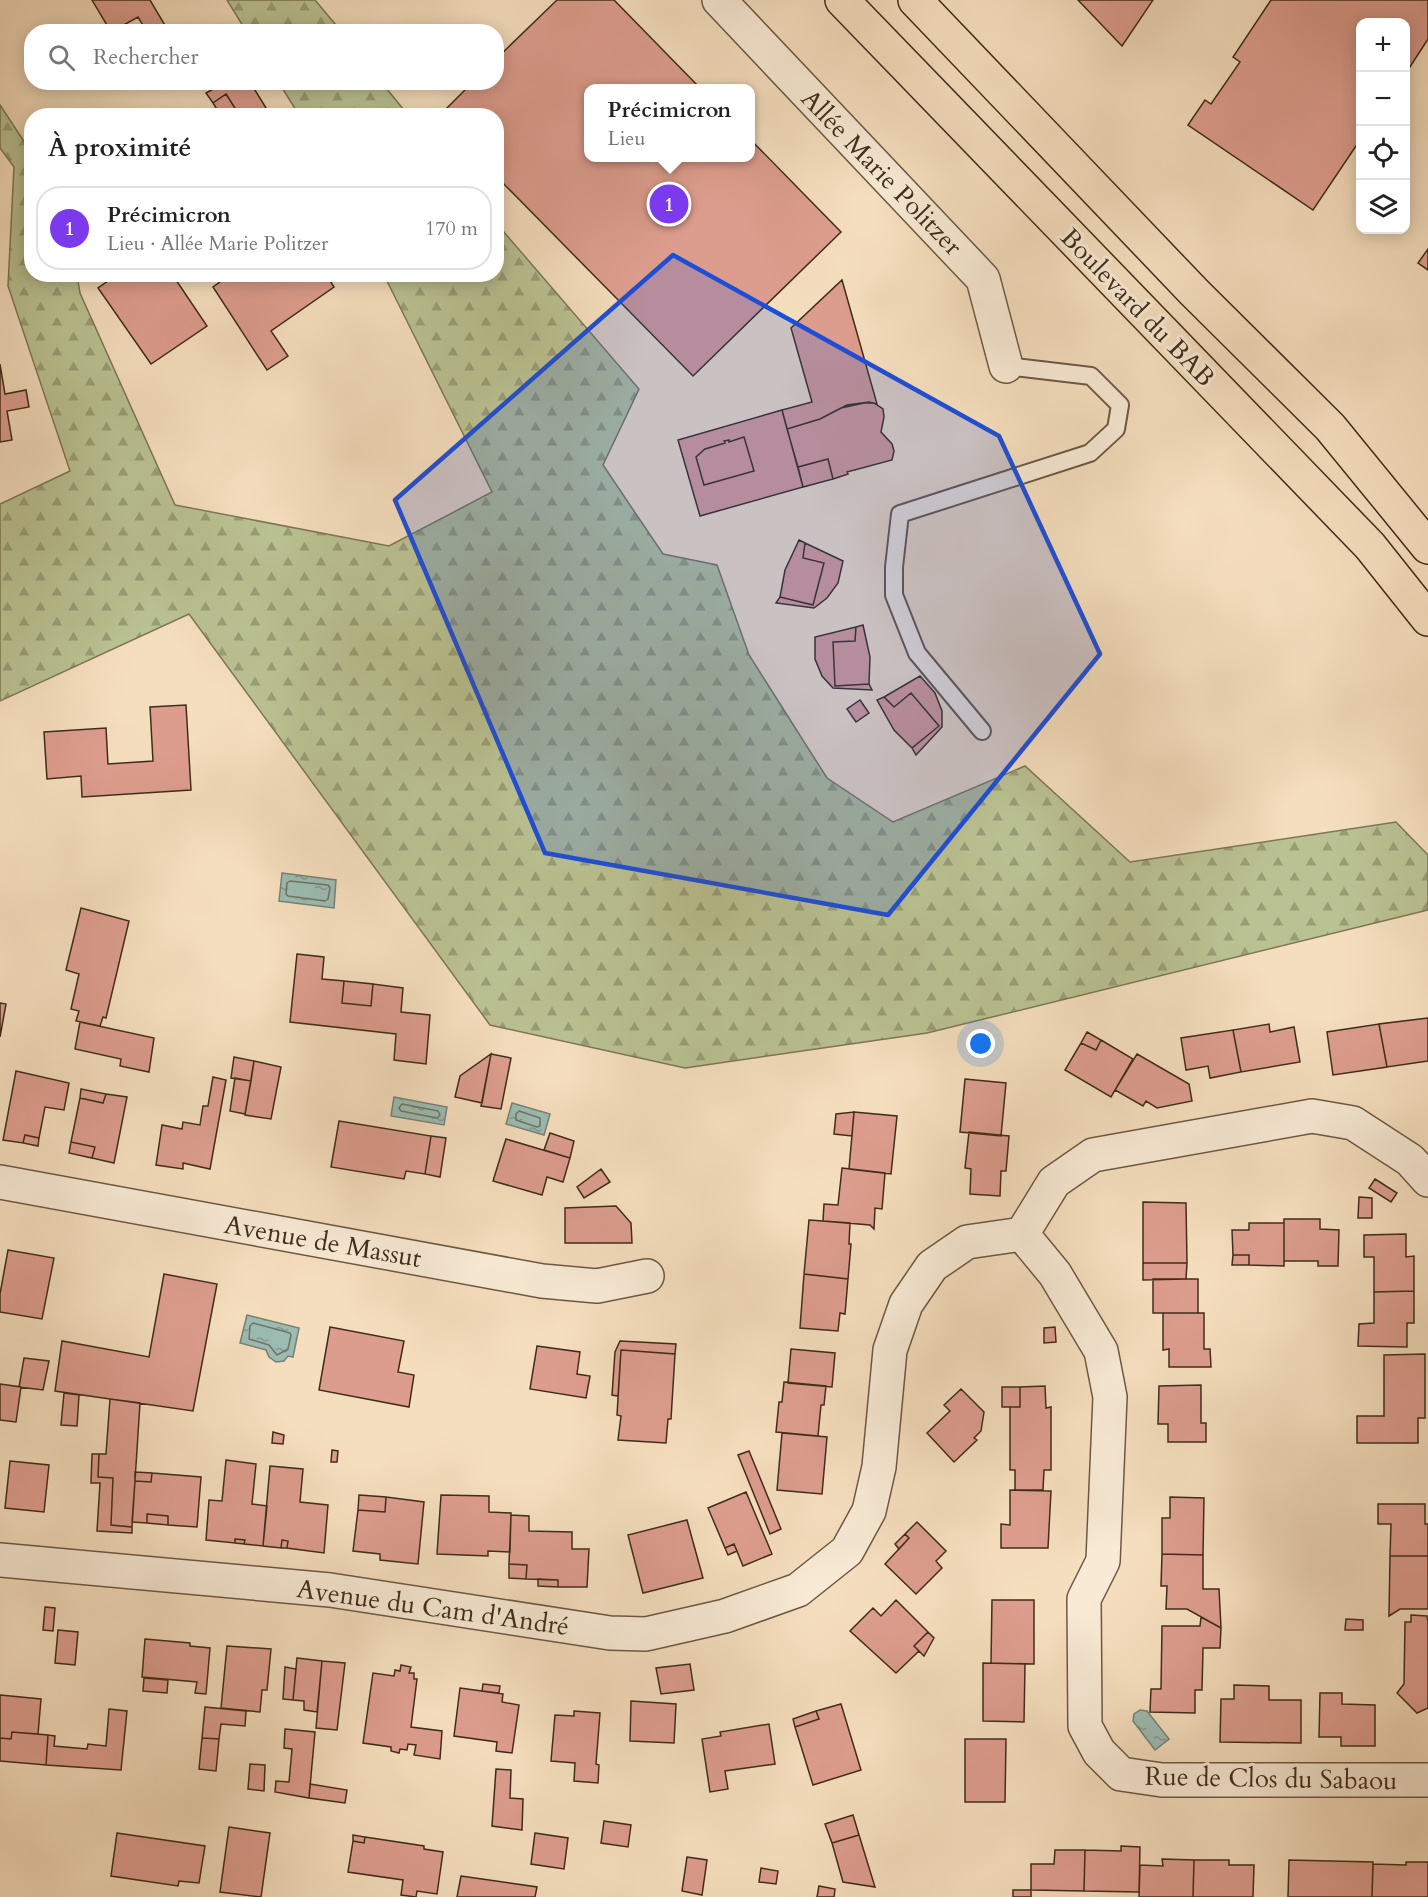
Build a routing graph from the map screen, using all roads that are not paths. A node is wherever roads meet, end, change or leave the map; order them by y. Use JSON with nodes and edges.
{"nodes":[{"id":1,"x":719,"y":0,"type":"edge"},
{"id":2,"x":842,"y":0,"type":"edge"},
{"id":3,"x":915,"y":0,"type":"edge"},
{"id":4,"x":1006,"y":366,"type":"joint"},
{"id":5,"x":1330,"y":427,"type":"junction"},
{"id":6,"x":1428,"y":520,"type":"edge"},
{"id":7,"x":1428,"y":547,"type":"edge"},
{"id":8,"x":1428,"y":619,"type":"edge"},
{"id":9,"x":982,"y":731,"type":"dead end"},
{"id":10,"x":1428,"y":1180,"type":"edge"},
{"id":11,"x":0,"y":1182,"type":"edge"},
{"id":12,"x":1022,"y":1234,"type":"junction"},
{"id":13,"x":647,"y":1276,"type":"dead end"},
{"id":14,"x":0,"y":1560,"type":"edge"},
{"id":15,"x":1428,"y":1780,"type":"edge"}],
"edges":[{"from":1,"to":4,"type":"street","name":"Allée Marie Politzer"},
{"from":2,"to":8,"type":"main road","name":"Boulevard du BAB"},
{"from":3,"to":5,"type":"main road","name":"Boulevard du BAB"},
{"from":4,"to":9,"type":"lane"},
{"from":5,"to":6,"type":"main road"},
{"from":5,"to":7,"type":"main road","name":"Boulevard du BAB"},
{"from":10,"to":12,"type":"street"},
{"from":11,"to":13,"type":"street","name":"Avenue de Massut"},
{"from":12,"to":14,"type":"street","name":"Avenue du Cam d'André"},
{"from":12,"to":15,"type":"street","name":"Rue de Clos du Sabaou"}]}
